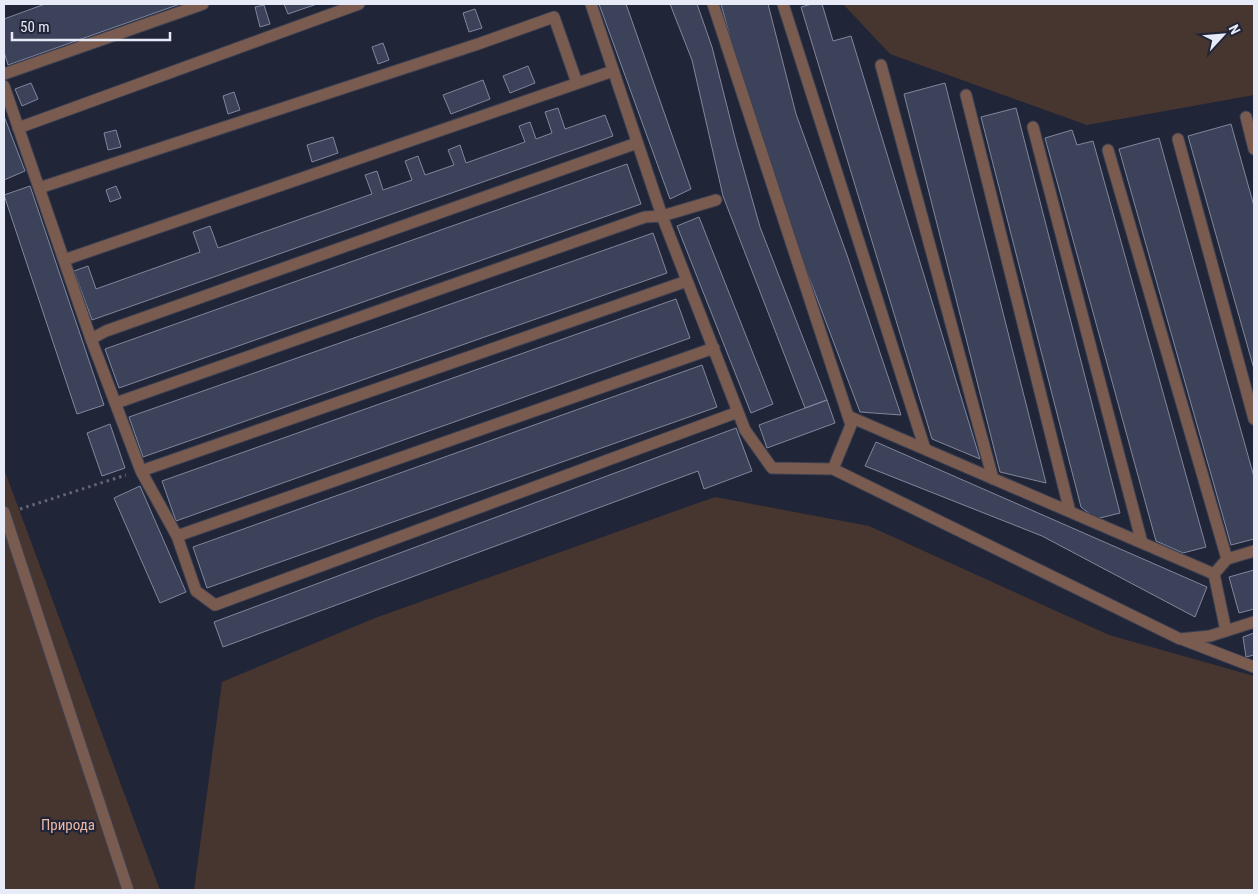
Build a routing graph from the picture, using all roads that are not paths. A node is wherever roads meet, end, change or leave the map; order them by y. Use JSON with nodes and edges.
{"nodes":[{"id":1,"x":203,"y":4,"type":"edge"},
{"id":2,"x":359,"y":4,"type":"edge"},
{"id":3,"x":591,"y":4,"type":"edge"},
{"id":4,"x":714,"y":4,"type":"edge"},
{"id":5,"x":784,"y":4,"type":"edge"},
{"id":6,"x":881,"y":65,"type":"dead end"},
{"id":7,"x":613,"y":71,"type":"junction"},
{"id":8,"x":4,"y":74,"type":"edge"},
{"id":9,"x":577,"y":83,"type":"junction"},
{"id":10,"x":4,"y":86,"type":"edge"},
{"id":11,"x":966,"y":95,"type":"dead end"},
{"id":12,"x":1246,"y":117,"type":"dead end"},
{"id":13,"x":1033,"y":127,"type":"dead end"},
{"id":14,"x":18,"y":128,"type":"junction"},
{"id":15,"x":1178,"y":139,"type":"dead end"},
{"id":16,"x":638,"y":143,"type":"junction"},
{"id":17,"x":1254,"y":149,"type":"edge"},
{"id":18,"x":1108,"y":150,"type":"dead end"},
{"id":19,"x":40,"y":188,"type":"junction"},
{"id":20,"x":716,"y":200,"type":"dead end"},
{"id":21,"x":662,"y":216,"type":"junction"},
{"id":22,"x":64,"y":260,"type":"junction"},
{"id":23,"x":687,"y":281,"type":"junction"},
{"id":24,"x":91,"y":339,"type":"junction"},
{"id":25,"x":714,"y":348,"type":"junction"},
{"id":26,"x":116,"y":403,"type":"junction"},
{"id":27,"x":738,"y":412,"type":"junction"},
{"id":28,"x":848,"y":416,"type":"junction"},
{"id":29,"x":1254,"y":419,"type":"edge"},
{"id":30,"x":925,"y":449,"type":"junction"},
{"id":31,"x":833,"y":469,"type":"junction"},
{"id":32,"x":141,"y":471,"type":"junction"},
{"id":33,"x":993,"y":479,"type":"junction"},
{"id":34,"x":1070,"y":512,"type":"junction"},
{"id":35,"x":4,"y":513,"type":"edge"},
{"id":36,"x":177,"y":536,"type":"junction"},
{"id":37,"x":1142,"y":543,"type":"junction"},
{"id":38,"x":1254,"y":551,"type":"edge"},
{"id":39,"x":1227,"y":559,"type":"junction"},
{"id":40,"x":1214,"y":574,"type":"junction"},
{"id":41,"x":1254,"y":622,"type":"edge"},
{"id":42,"x":1226,"y":631,"type":"junction"},
{"id":43,"x":1180,"y":639,"type":"junction"},
{"id":44,"x":1254,"y":667,"type":"edge"},
{"id":45,"x":128,"y":890,"type":"edge"}],
"edges":[{"from":1,"to":8,"type":"lane"},
{"from":2,"to":14,"type":"lane"},
{"from":3,"to":7,"type":"lane"},
{"from":4,"to":28,"type":"lane"},
{"from":5,"to":30,"type":"lane"},
{"from":6,"to":33,"type":"lane"},
{"from":7,"to":9,"type":"lane"},
{"from":7,"to":16,"type":"lane"},
{"from":9,"to":19,"type":"lane"},
{"from":9,"to":22,"type":"lane"},
{"from":10,"to":14,"type":"lane"},
{"from":11,"to":34,"type":"lane"},
{"from":12,"to":17,"type":"lane"},
{"from":13,"to":37,"type":"lane"},
{"from":14,"to":19,"type":"lane"},
{"from":15,"to":29,"type":"lane"},
{"from":16,"to":21,"type":"lane"},
{"from":16,"to":24,"type":"lane"},
{"from":18,"to":39,"type":"lane"},
{"from":19,"to":22,"type":"lane"},
{"from":20,"to":21,"type":"lane"},
{"from":21,"to":23,"type":"lane"},
{"from":21,"to":26,"type":"lane"},
{"from":22,"to":24,"type":"lane"},
{"from":23,"to":25,"type":"lane"},
{"from":23,"to":32,"type":"lane"},
{"from":24,"to":26,"type":"lane"},
{"from":25,"to":27,"type":"lane"},
{"from":25,"to":36,"type":"lane"},
{"from":26,"to":32,"type":"lane"},
{"from":27,"to":31,"type":"lane"},
{"from":27,"to":36,"type":"lane"},
{"from":28,"to":30,"type":"lane"},
{"from":28,"to":31,"type":"lane"},
{"from":30,"to":33,"type":"lane"},
{"from":31,"to":43,"type":"lane"},
{"from":32,"to":36,"type":"lane"},
{"from":33,"to":34,"type":"lane"},
{"from":34,"to":37,"type":"lane"},
{"from":35,"to":45,"type":"lane"},
{"from":37,"to":40,"type":"lane"},
{"from":38,"to":39,"type":"lane"},
{"from":39,"to":40,"type":"lane"},
{"from":40,"to":42,"type":"lane"},
{"from":41,"to":42,"type":"lane"},
{"from":42,"to":43,"type":"lane"},
{"from":43,"to":44,"type":"lane"}]}
